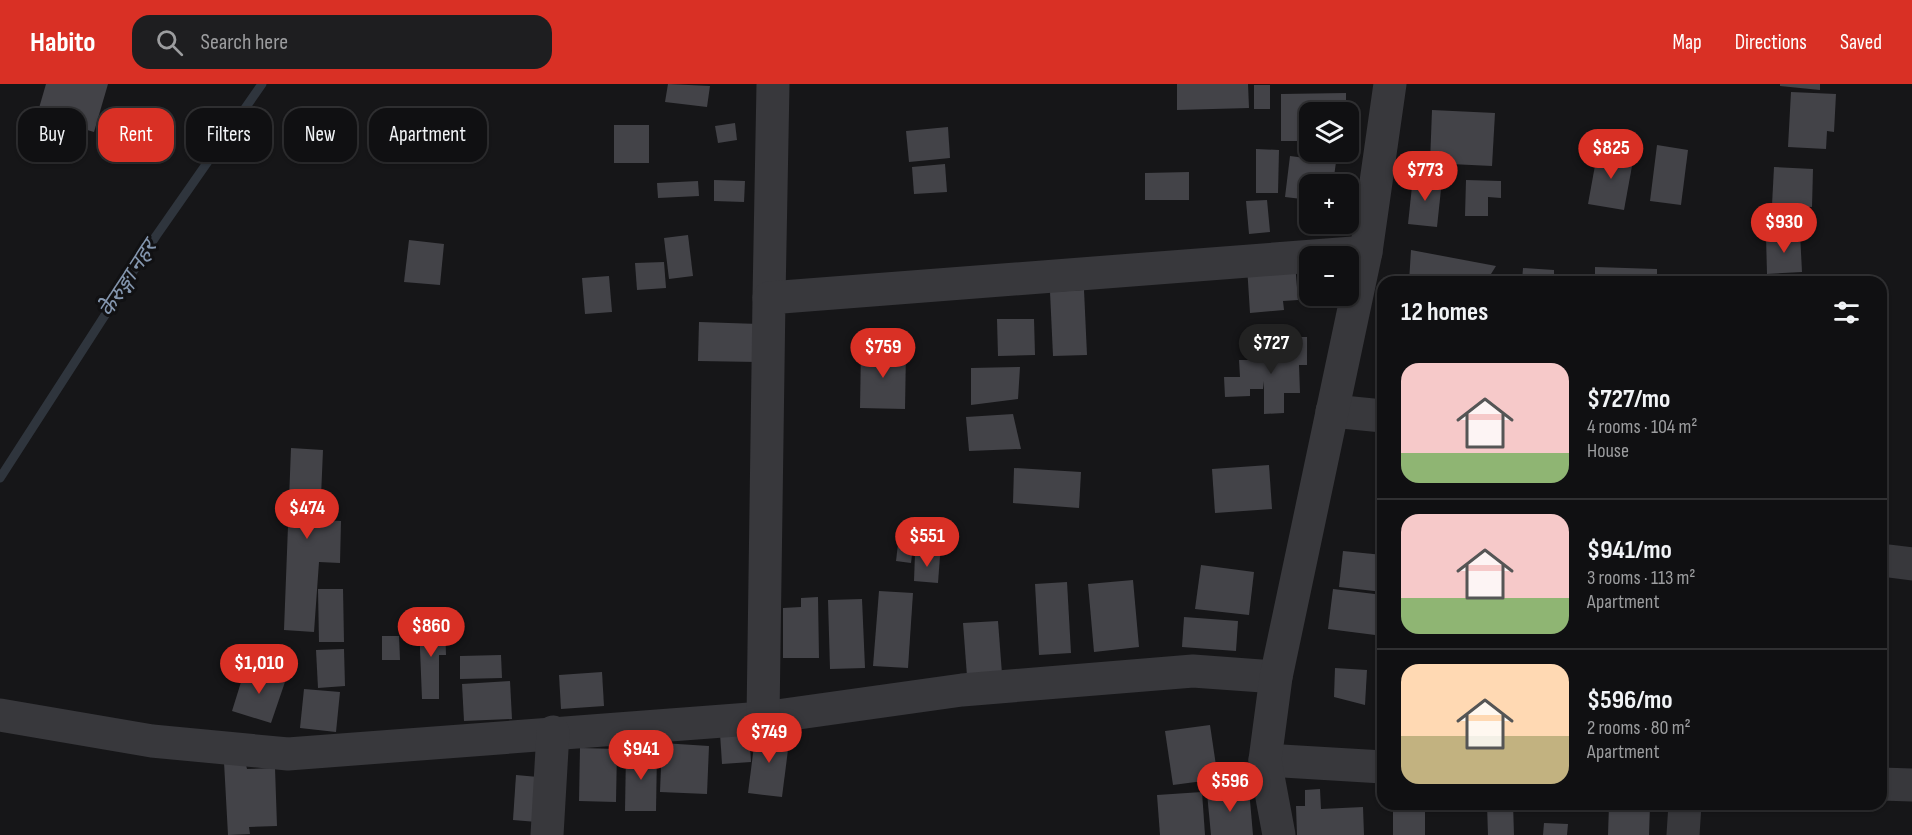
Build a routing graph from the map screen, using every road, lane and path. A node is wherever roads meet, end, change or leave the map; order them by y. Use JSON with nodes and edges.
{"nodes":[{"id":1,"x":773,"y":84,"type":"edge"},
{"id":2,"x":1390,"y":84,"type":"edge"},
{"id":3,"x":1366,"y":252,"type":"junction"},
{"id":4,"x":769,"y":298,"type":"junction"},
{"id":5,"x":1332,"y":411,"type":"junction"},
{"id":6,"x":1377,"y":415,"type":"edge"},
{"id":7,"x":1887,"y":561,"type":"edge"},
{"id":8,"x":1912,"y":564,"type":"edge"},
{"id":9,"x":1276,"y":677,"type":"junction"},
{"id":10,"x":0,"y":715,"type":"edge"},
{"id":11,"x":763,"y":718,"type":"junction"},
{"id":12,"x":553,"y":732,"type":"junction"},
{"id":13,"x":1265,"y":760,"type":"junction"},
{"id":14,"x":1377,"y":767,"type":"edge"},
{"id":15,"x":1887,"y":784,"type":"edge"},
{"id":16,"x":1912,"y":785,"type":"edge"},
{"id":17,"x":1684,"y":810,"type":"edge"},
{"id":18,"x":547,"y":835,"type":"edge"},
{"id":19,"x":1279,"y":835,"type":"edge"},
{"id":20,"x":1683,"y":835,"type":"edge"}],
"edges":[{"from":1,"to":4,"type":"street"},
{"from":2,"to":3,"type":"street"},
{"from":3,"to":4,"type":"street"},
{"from":3,"to":5,"type":"street"},
{"from":4,"to":11,"type":"street"},
{"from":5,"to":6,"type":"street"},
{"from":5,"to":9,"type":"street"},
{"from":7,"to":8,"type":"street"},
{"from":9,"to":11,"type":"street"},
{"from":9,"to":13,"type":"street"},
{"from":10,"to":12,"type":"street"},
{"from":11,"to":12,"type":"street"},
{"from":12,"to":18,"type":"street"},
{"from":13,"to":14,"type":"street"},
{"from":13,"to":19,"type":"street"},
{"from":15,"to":16,"type":"street"},
{"from":17,"to":20,"type":"street"}]}
